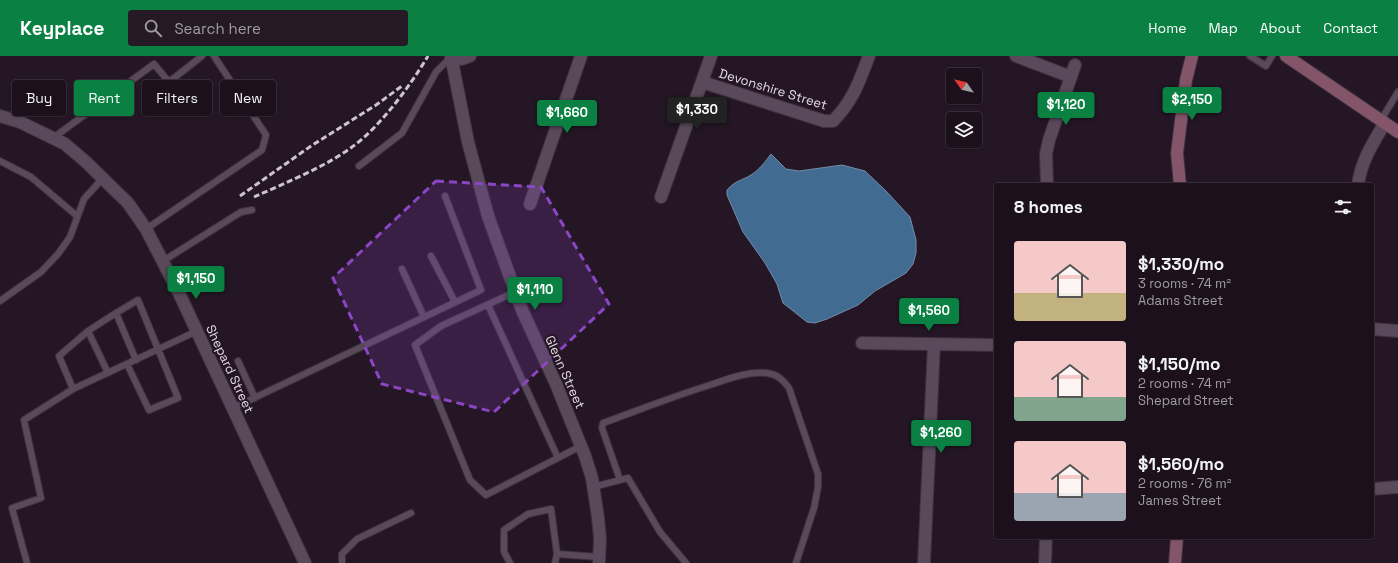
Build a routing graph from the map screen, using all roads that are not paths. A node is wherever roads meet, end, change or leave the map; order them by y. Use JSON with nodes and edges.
{"nodes":[{"id":1,"x":202,"y":56,"type":"edge"},
{"id":2,"x":214,"y":56,"type":"edge"},
{"id":3,"x":451,"y":56,"type":"edge"},
{"id":4,"x":470,"y":56,"type":"edge"},
{"id":5,"x":580,"y":56,"type":"edge"},
{"id":6,"x":711,"y":56,"type":"edge"},
{"id":7,"x":869,"y":56,"type":"edge"},
{"id":8,"x":1016,"y":56,"type":"edge"},
{"id":9,"x":1192,"y":56,"type":"edge"},
{"id":10,"x":1250,"y":56,"type":"edge"},
{"id":11,"x":1272,"y":56,"type":"edge"},
{"id":12,"x":1286,"y":56,"type":"edge"},
{"id":13,"x":702,"y":82,"type":"junction"},
{"id":14,"x":1398,"y":92,"type":"edge"},
{"id":15,"x":0,"y":116,"type":"edge"},
{"id":16,"x":1383,"y":122,"type":"junction"},
{"id":17,"x":1398,"y":132,"type":"edge"},
{"id":18,"x":53,"y":138,"type":"junction"},
{"id":19,"x":0,"y":161,"type":"edge"},
{"id":20,"x":359,"y":166,"type":"dead end"},
{"id":21,"x":103,"y":178,"type":"junction"},
{"id":22,"x":1047,"y":183,"type":"edge"},
{"id":23,"x":1180,"y":183,"type":"edge"},
{"id":24,"x":1358,"y":183,"type":"edge"},
{"id":25,"x":445,"y":196,"type":"dead end"},
{"id":26,"x":661,"y":197,"type":"dead end"},
{"id":27,"x":530,"y":204,"type":"dead end"},
{"id":28,"x":252,"y":210,"type":"dead end"},
{"id":29,"x":77,"y":216,"type":"junction"},
{"id":30,"x":146,"y":230,"type":"junction"},
{"id":31,"x":431,"y":256,"type":"dead end"},
{"id":32,"x":163,"y":261,"type":"junction"},
{"id":33,"x":402,"y":269,"type":"dead end"},
{"id":34,"x":515,"y":292,"type":"junction"},
{"id":35,"x":0,"y":301,"type":"edge"},
{"id":36,"x":455,"y":302,"type":"junction"},
{"id":37,"x":488,"y":305,"type":"junction"},
{"id":38,"x":116,"y":313,"type":"junction"},
{"id":39,"x":424,"y":317,"type":"junction"},
{"id":40,"x":1374,"y":329,"type":"edge"},
{"id":41,"x":88,"y":331,"type":"junction"},
{"id":42,"x":197,"y":331,"type":"junction"},
{"id":43,"x":1398,"y":331,"type":"edge"},
{"id":44,"x":862,"y":343,"type":"dead end"},
{"id":45,"x":934,"y":344,"type":"junction"},
{"id":46,"x":994,"y":345,"type":"edge"},
{"id":47,"x":159,"y":350,"type":"junction"},
{"id":48,"x":136,"y":360,"type":"junction"},
{"id":49,"x":238,"y":361,"type":"dead end"},
{"id":50,"x":127,"y":364,"type":"junction"},
{"id":51,"x":108,"y":373,"type":"junction"},
{"id":52,"x":73,"y":389,"type":"junction"},
{"id":53,"x":255,"y":398,"type":"junction"},
{"id":54,"x":233,"y":408,"type":"junction"},
{"id":55,"x":581,"y":446,"type":"junction"},
{"id":56,"x":558,"y":458,"type":"junction"},
{"id":57,"x":620,"y":480,"type":"junction"},
{"id":58,"x":593,"y":487,"type":"junction"},
{"id":59,"x":1398,"y":487,"type":"edge"},
{"id":60,"x":1374,"y":489,"type":"edge"},
{"id":61,"x":411,"y":513,"type":"dead end"},
{"id":62,"x":1046,"y":539,"type":"edge"},
{"id":63,"x":1176,"y":539,"type":"edge"},
{"id":64,"x":556,"y":554,"type":"junction"},
{"id":65,"x":599,"y":560,"type":"edge"},
{"id":66,"x":27,"y":563,"type":"edge"},
{"id":67,"x":305,"y":563,"type":"edge"},
{"id":68,"x":342,"y":563,"type":"edge"},
{"id":69,"x":510,"y":563,"type":"edge"},
{"id":70,"x":555,"y":563,"type":"edge"},
{"id":71,"x":686,"y":563,"type":"edge"},
{"id":72,"x":796,"y":563,"type":"edge"},
{"id":73,"x":924,"y":563,"type":"edge"},
{"id":74,"x":1045,"y":563,"type":"edge"},
{"id":75,"x":1175,"y":563,"type":"edge"}],
"edges":[{"from":1,"to":18,"type":"lane"},
{"from":2,"to":30,"type":"lane"},
{"from":3,"to":4,"type":"street"},
{"from":3,"to":20,"type":"lane"},
{"from":3,"to":34,"type":"street","name":"Glenn Street"},
{"from":5,"to":27,"type":"street"},
{"from":6,"to":13,"type":"street"},
{"from":7,"to":13,"type":"street","name":"Devonshire Street"},
{"from":8,"to":22,"type":"street"},
{"from":9,"to":23,"type":"main road"},
{"from":10,"to":11,"type":"lane"},
{"from":12,"to":16,"type":"main road"},
{"from":13,"to":26,"type":"street"},
{"from":14,"to":16,"type":"lane"},
{"from":15,"to":18,"type":"street","name":"Shepard Street"},
{"from":16,"to":17,"type":"main road"},
{"from":16,"to":24,"type":"street"},
{"from":18,"to":21,"type":"street","name":"Shepard Street"},
{"from":19,"to":29,"type":"lane"},
{"from":21,"to":29,"type":"lane"},
{"from":21,"to":30,"type":"street","name":"Shepard Street"},
{"from":25,"to":36,"type":"lane"},
{"from":28,"to":32,"type":"lane"},
{"from":29,"to":35,"type":"lane"},
{"from":30,"to":32,"type":"street","name":"Shepard Street"},
{"from":31,"to":36,"type":"lane"},
{"from":32,"to":42,"type":"street","name":"Shepard Street"},
{"from":33,"to":39,"type":"lane"},
{"from":34,"to":37,"type":"lane"},
{"from":34,"to":55,"type":"street","name":"Glenn Street"},
{"from":36,"to":39,"type":"lane"},
{"from":37,"to":56,"type":"lane"},
{"from":37,"to":56,"type":"lane"},
{"from":38,"to":41,"type":"lane"},
{"from":38,"to":47,"type":"lane"},
{"from":38,"to":48,"type":"lane"},
{"from":39,"to":53,"type":"lane"},
{"from":40,"to":43,"type":"street"},
{"from":41,"to":51,"type":"lane"},
{"from":41,"to":52,"type":"lane"},
{"from":42,"to":47,"type":"lane"},
{"from":42,"to":54,"type":"street","name":"Shepard Street"},
{"from":44,"to":45,"type":"street"},
{"from":45,"to":46,"type":"street"},
{"from":45,"to":73,"type":"street"},
{"from":47,"to":48,"type":"lane"},
{"from":47,"to":50,"type":"lane"},
{"from":48,"to":50,"type":"lane"},
{"from":49,"to":53,"type":"lane"},
{"from":50,"to":51,"type":"lane"},
{"from":51,"to":52,"type":"lane"},
{"from":52,"to":66,"type":"lane"},
{"from":53,"to":54,"type":"lane"},
{"from":54,"to":67,"type":"street","name":"Shepard Street"},
{"from":55,"to":56,"type":"lane"},
{"from":55,"to":58,"type":"street","name":"Glenn Street"},
{"from":57,"to":58,"type":"lane"},
{"from":57,"to":71,"type":"lane"},
{"from":57,"to":72,"type":"lane"},
{"from":58,"to":65,"type":"street","name":"Glenn Street"},
{"from":59,"to":60,"type":"street"},
{"from":61,"to":68,"type":"lane"},
{"from":62,"to":74,"type":"street"},
{"from":63,"to":75,"type":"main road"},
{"from":64,"to":65,"type":"lane"},
{"from":64,"to":69,"type":"lane"},
{"from":64,"to":70,"type":"lane"}]}
